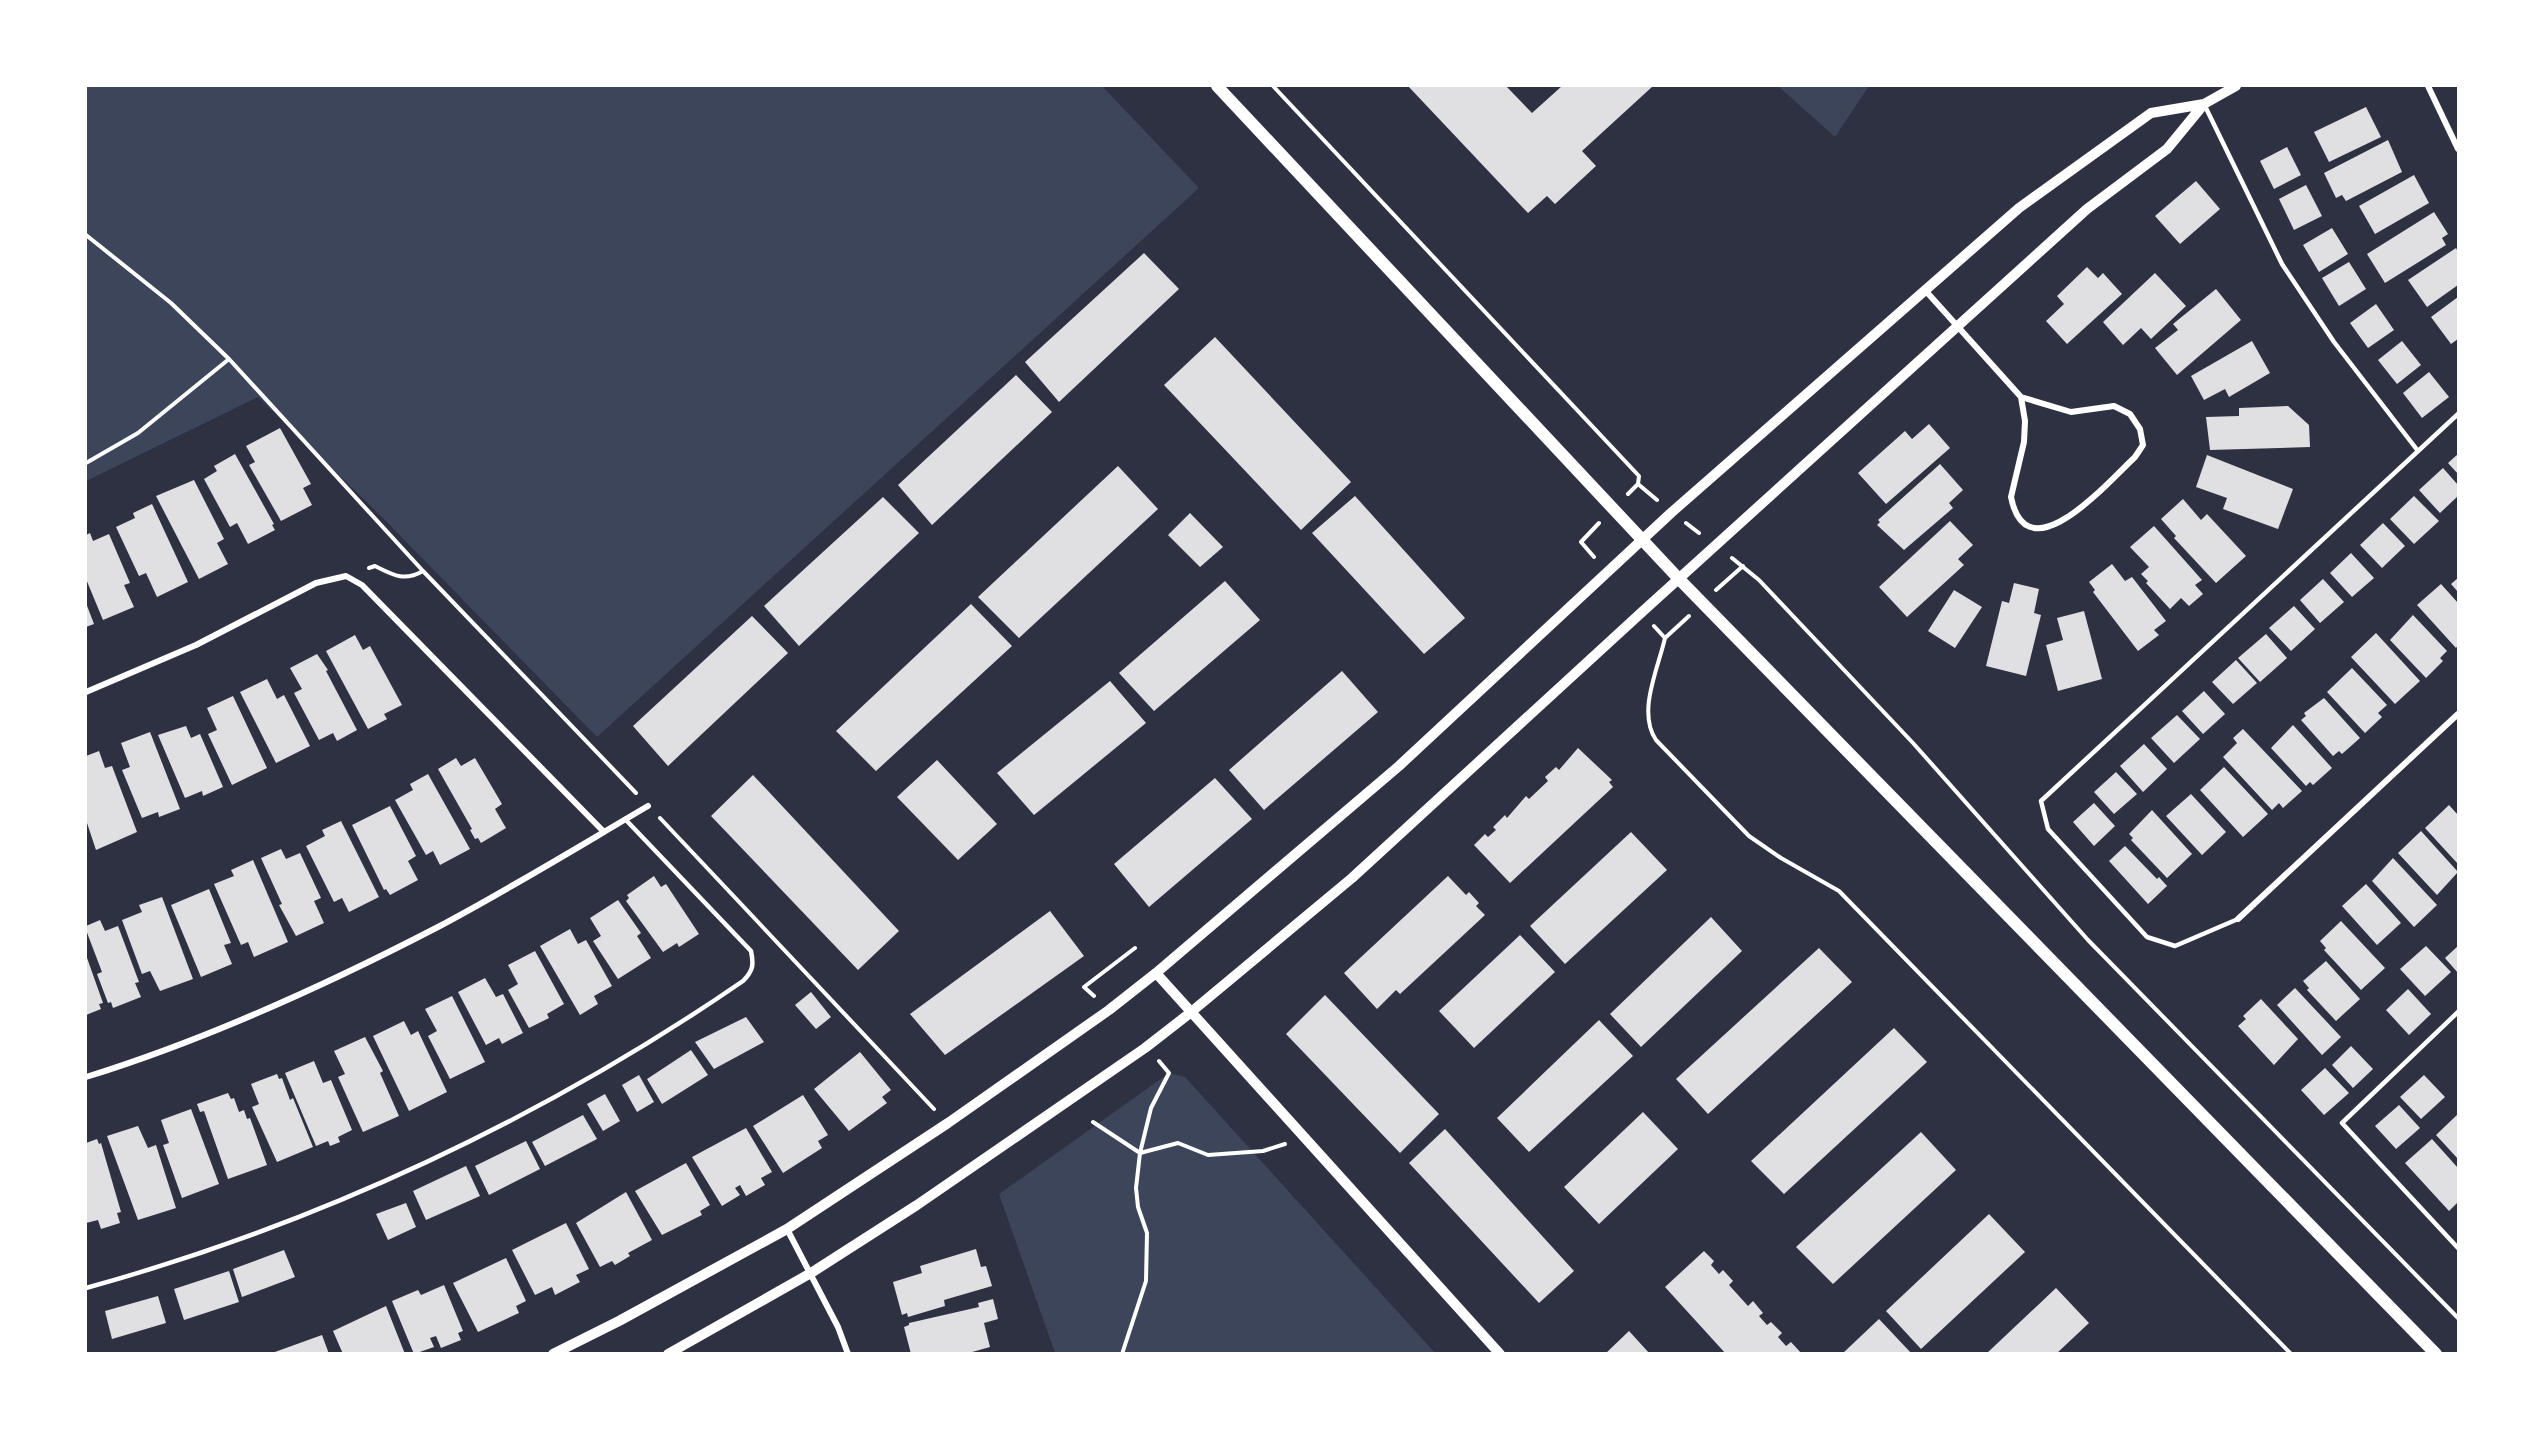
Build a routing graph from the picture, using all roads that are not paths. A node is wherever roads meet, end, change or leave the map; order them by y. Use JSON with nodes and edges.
{"nodes":[{"id":1,"x":1218,"y":86,"type":"edge"},
{"id":2,"x":2236,"y":86,"type":"edge"},
{"id":3,"x":2428,"y":86,"type":"edge"},
{"id":4,"x":2204,"y":104,"type":"junction"},
{"id":5,"x":2458,"y":149,"type":"edge"},
{"id":6,"x":1924,"y":289,"type":"junction"},
{"id":7,"x":1957,"y":326,"type":"junction"},
{"id":8,"x":2021,"y":398,"type":"junction"},
{"id":9,"x":2458,"y":414,"type":"edge"},
{"id":10,"x":2418,"y":451,"type":"junction"},
{"id":11,"x":1642,"y":540,"type":"junction"},
{"id":12,"x":1678,"y":579,"type":"junction"},
{"id":13,"x":86,"y":692,"type":"edge"},
{"id":14,"x":2458,"y":714,"type":"edge"},
{"id":15,"x":648,"y":806,"type":"road end"},
{"id":16,"x":626,"y":819,"type":"junction"},
{"id":17,"x":604,"y":832,"type":"junction"},
{"id":18,"x":2238,"y":919,"type":"joint"},
{"id":19,"x":1156,"y":973,"type":"junction"},
{"id":20,"x":2458,"y":1012,"type":"edge"},
{"id":21,"x":1190,"y":1013,"type":"junction"},
{"id":22,"x":86,"y":1077,"type":"edge"},
{"id":23,"x":787,"y":1228,"type":"junction"},
{"id":24,"x":2458,"y":1248,"type":"edge"},
{"id":25,"x":811,"y":1273,"type":"junction"},
{"id":26,"x":86,"y":1288,"type":"edge"},
{"id":27,"x":553,"y":1353,"type":"edge"},
{"id":28,"x":668,"y":1353,"type":"edge"},
{"id":29,"x":848,"y":1353,"type":"edge"},
{"id":30,"x":1500,"y":1353,"type":"edge"},
{"id":31,"x":2436,"y":1353,"type":"edge"}],
"edges":[{"from":1,"to":11,"type":"main road"},
{"from":2,"to":4,"type":"street"},
{"from":3,"to":5,"type":"street"},
{"from":4,"to":6,"type":"street"},
{"from":4,"to":7,"type":"street"},
{"from":4,"to":10,"type":"lane"},
{"from":6,"to":7,"type":"street"},
{"from":6,"to":11,"type":"street"},
{"from":7,"to":8,"type":"street"},
{"from":7,"to":12,"type":"street"},
{"from":8,"to":8,"type":"street"},
{"from":9,"to":10,"type":"lane"},
{"from":10,"to":18,"type":"lane"},
{"from":11,"to":12,"type":"main road"},
{"from":11,"to":19,"type":"street"},
{"from":12,"to":21,"type":"street"},
{"from":12,"to":31,"type":"main road"},
{"from":13,"to":17,"type":"street"},
{"from":14,"to":18,"type":"street"},
{"from":15,"to":16,"type":"street"},
{"from":16,"to":17,"type":"street"},
{"from":16,"to":26,"type":"lane"},
{"from":17,"to":22,"type":"street"},
{"from":19,"to":21,"type":"street"},
{"from":19,"to":23,"type":"street"},
{"from":20,"to":24,"type":"lane"},
{"from":21,"to":25,"type":"street"},
{"from":21,"to":30,"type":"street"},
{"from":23,"to":25,"type":"street"},
{"from":23,"to":27,"type":"street"},
{"from":25,"to":28,"type":"street"},
{"from":25,"to":29,"type":"street"}]}
